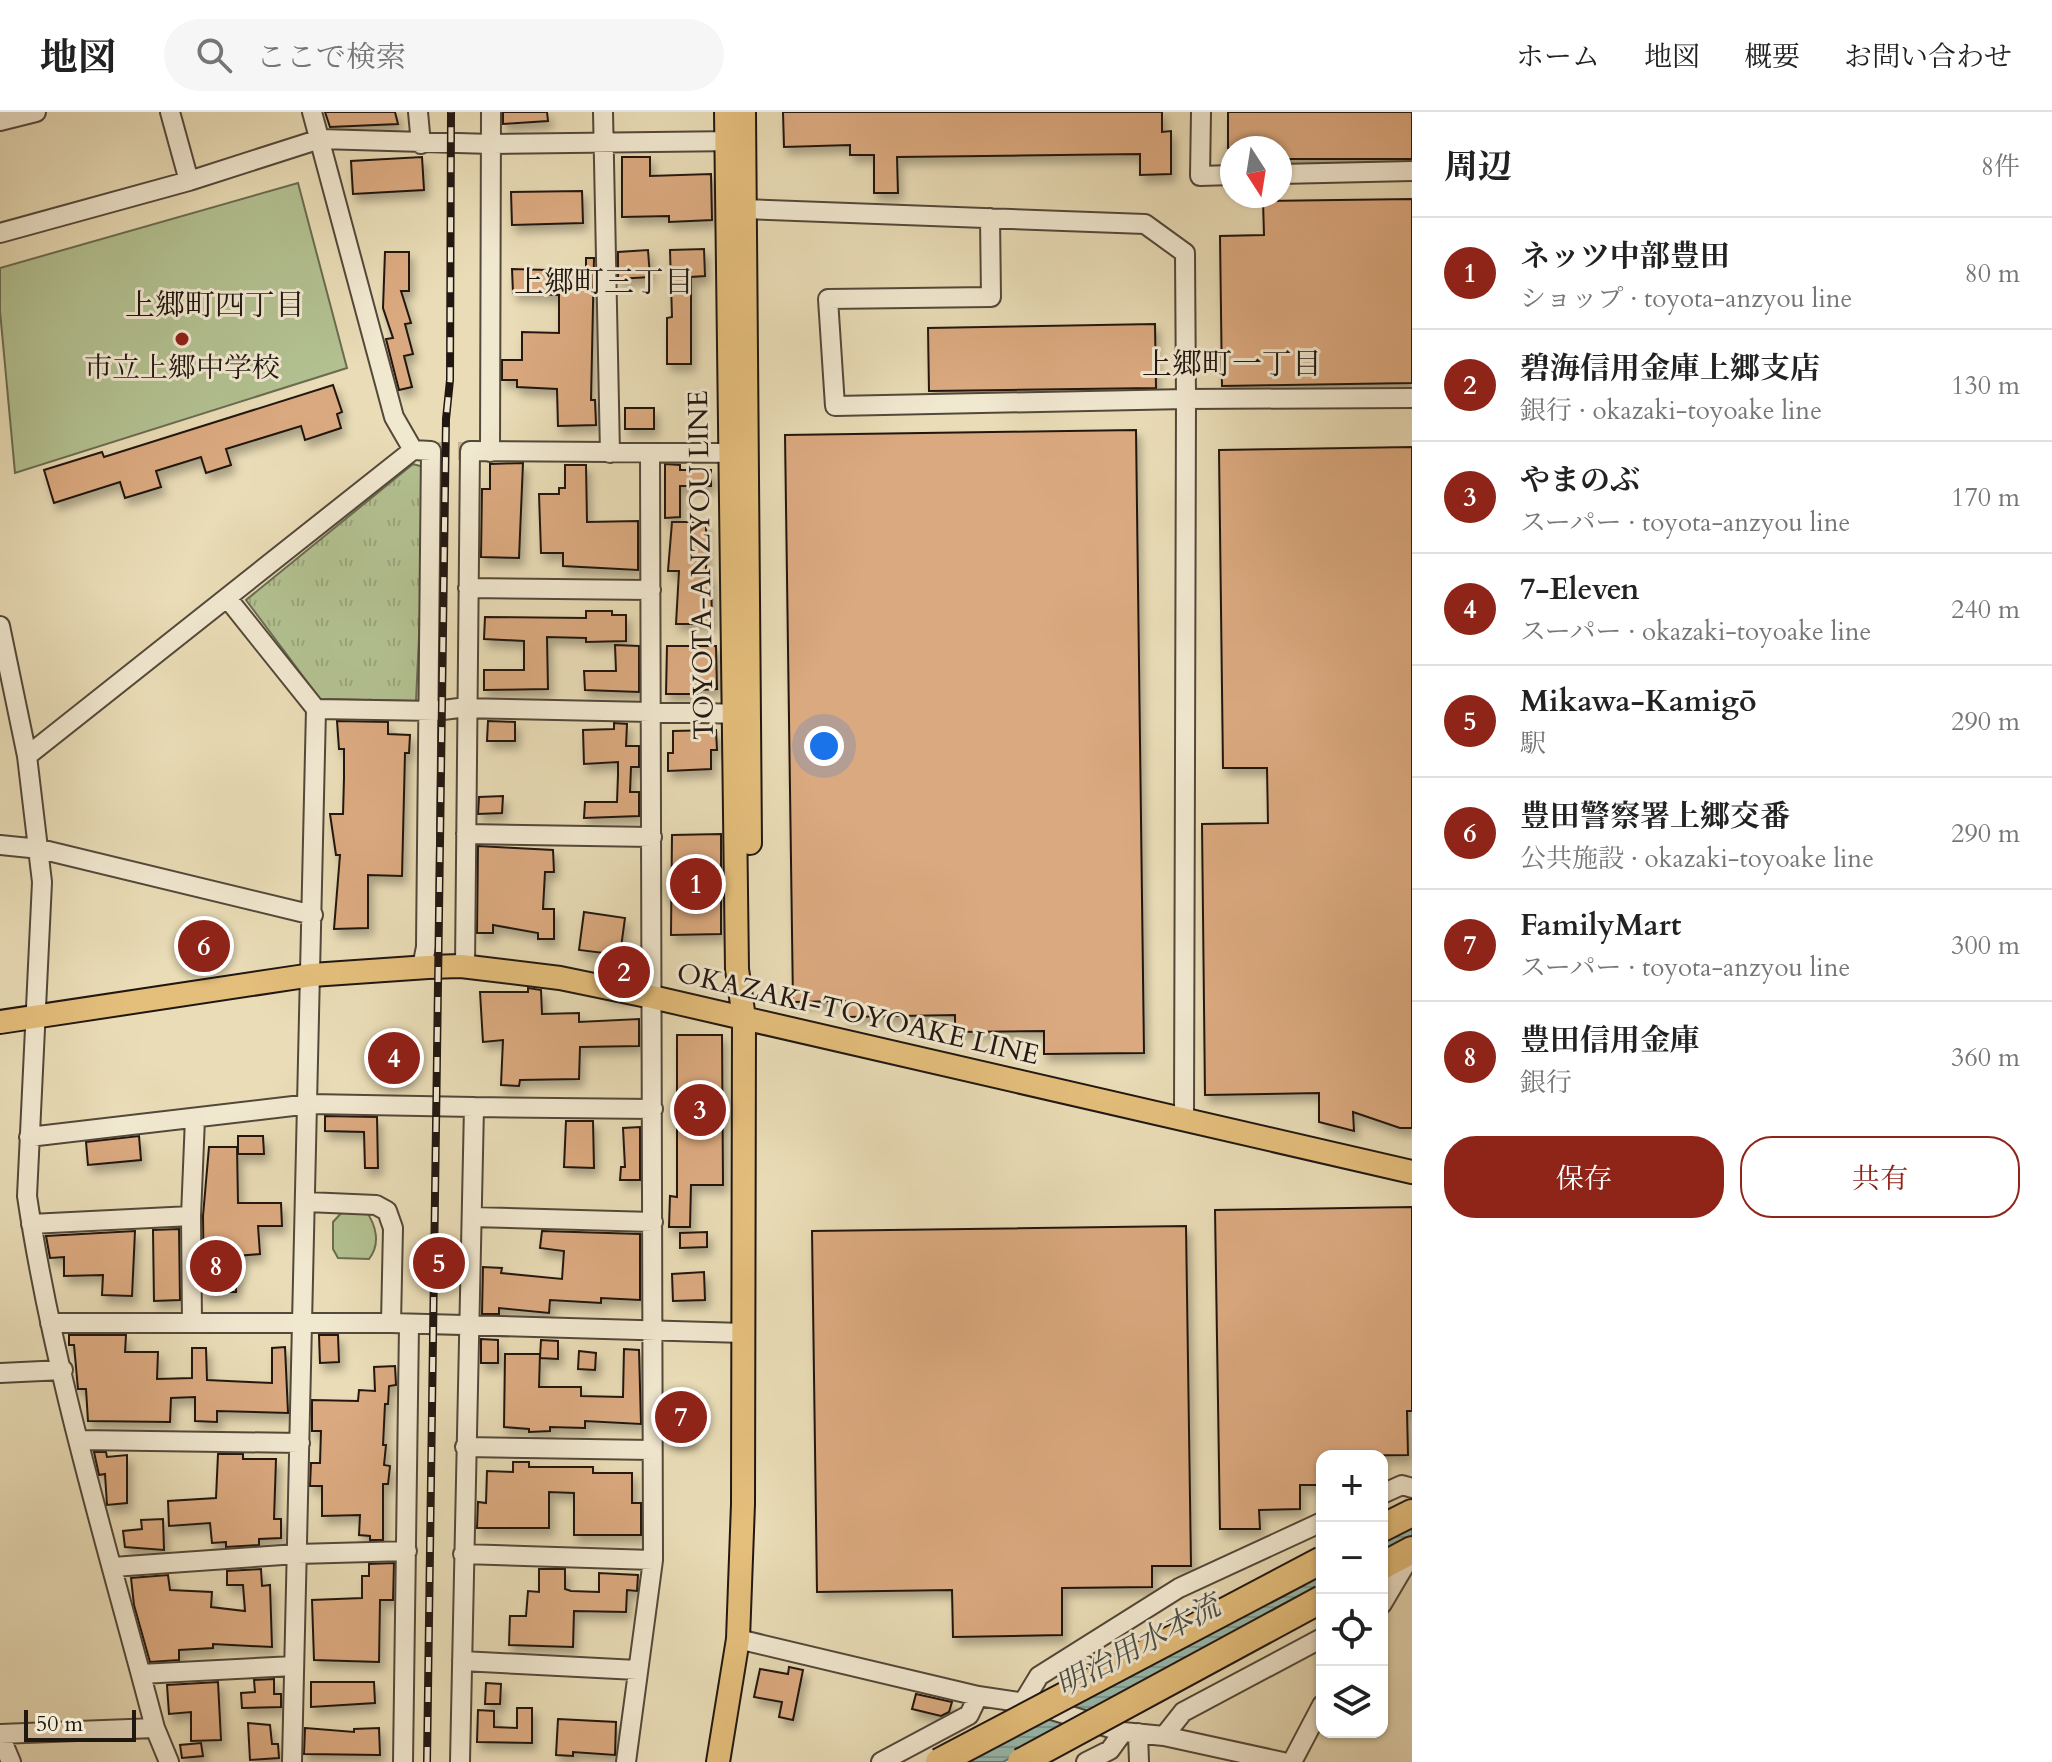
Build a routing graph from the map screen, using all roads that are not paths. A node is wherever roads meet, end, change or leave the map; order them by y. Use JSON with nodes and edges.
{"nodes":[{"id":1,"x":36,"y":112,"type":"edge"},
{"id":2,"x":170,"y":112,"type":"edge"},
{"id":3,"x":312,"y":112,"type":"edge"},
{"id":4,"x":418,"y":112,"type":"edge"},
{"id":5,"x":491,"y":112,"type":"edge"},
{"id":6,"x":603,"y":112,"type":"edge"},
{"id":7,"x":726,"y":112,"type":"edge"},
{"id":8,"x":744,"y":112,"type":"edge"},
{"id":9,"x":1201,"y":112,"type":"edge"},
{"id":10,"x":0,"y":121,"type":"edge"},
{"id":11,"x":320,"y":139,"type":"junction"},
{"id":12,"x":735,"y":141,"type":"junction"},
{"id":13,"x":421,"y":144,"type":"junction"},
{"id":14,"x":492,"y":144,"type":"junction"},
{"id":15,"x":604,"y":144,"type":"junction"},
{"id":16,"x":1412,"y":171,"type":"edge"},
{"id":17,"x":1292,"y":174,"type":"edge"},
{"id":18,"x":1220,"y":175,"type":"edge"},
{"id":19,"x":189,"y":181,"type":"junction"},
{"id":20,"x":744,"y":209,"type":"junction"},
{"id":21,"x":990,"y":218,"type":"junction"},
{"id":22,"x":0,"y":233,"type":"edge"},
{"id":23,"x":1412,"y":398,"type":"edge"},
{"id":24,"x":1186,"y":399,"type":"junction"},
{"id":25,"x":413,"y":450,"type":"junction"},
{"id":26,"x":490,"y":452,"type":"junction"},
{"id":27,"x":610,"y":453,"type":"junction"},
{"id":28,"x":739,"y":453,"type":"junction"},
{"id":29,"x":650,"y":454,"type":"junction"},
{"id":30,"x":468,"y":588,"type":"junction"},
{"id":31,"x":651,"y":590,"type":"junction"},
{"id":32,"x":228,"y":599,"type":"junction"},
{"id":33,"x":0,"y":626,"type":"edge"},
{"id":34,"x":1,"y":648,"type":"edge"},
{"id":35,"x":316,"y":709,"type":"junction"},
{"id":36,"x":467,"y":710,"type":"junction"},
{"id":37,"x":653,"y":710,"type":"junction"},
{"id":38,"x":428,"y":711,"type":"junction"},
{"id":39,"x":741,"y":714,"type":"junction"},
{"id":40,"x":27,"y":756,"type":"junction"},
{"id":41,"x":466,"y":834,"type":"junction"},
{"id":42,"x":652,"y":837,"type":"junction"},
{"id":43,"x":0,"y":845,"type":"edge"},
{"id":44,"x":40,"y":849,"type":"junction"},
{"id":45,"x":313,"y":915,"type":"junction"},
{"id":46,"x":465,"y":966,"type":"junction"},
{"id":47,"x":422,"y":967,"type":"junction"},
{"id":48,"x":312,"y":975,"type":"junction"},
{"id":49,"x":652,"y":997,"type":"junction"},
{"id":50,"x":35,"y":1017,"type":"junction"},
{"id":51,"x":744,"y":1018,"type":"junction"},
{"id":52,"x":0,"y":1022,"type":"edge"},
{"id":53,"x":310,"y":1104,"type":"junction"},
{"id":54,"x":474,"y":1107,"type":"junction"},
{"id":55,"x":653,"y":1109,"type":"junction"},
{"id":56,"x":195,"y":1118,"type":"junction"},
{"id":57,"x":1184,"y":1120,"type":"junction"},
{"id":58,"x":29,"y":1137,"type":"junction"},
{"id":59,"x":1412,"y":1172,"type":"edge"},
{"id":60,"x":307,"y":1202,"type":"junction"},
{"id":61,"x":191,"y":1216,"type":"junction"},
{"id":62,"x":472,"y":1217,"type":"junction"},
{"id":63,"x":653,"y":1222,"type":"junction"},
{"id":64,"x":31,"y":1224,"type":"junction"},
{"id":65,"x":192,"y":1322,"type":"junction"},
{"id":66,"x":50,"y":1323,"type":"junction"},
{"id":67,"x":303,"y":1323,"type":"junction"},
{"id":68,"x":400,"y":1324,"type":"junction"},
{"id":69,"x":468,"y":1327,"type":"junction"},
{"id":70,"x":653,"y":1331,"type":"junction"},
{"id":71,"x":744,"y":1333,"type":"junction"},
{"id":72,"x":63,"y":1370,"type":"junction"},
{"id":73,"x":0,"y":1373,"type":"edge"},
{"id":74,"x":80,"y":1440,"type":"junction"},
{"id":75,"x":300,"y":1443,"type":"junction"},
{"id":76,"x":465,"y":1447,"type":"junction"},
{"id":77,"x":652,"y":1450,"type":"junction"},
{"id":78,"x":1412,"y":1488,"type":"edge"},
{"id":79,"x":1388,"y":1491,"type":"edge"},
{"id":80,"x":1412,"y":1513,"type":"edge"},
{"id":81,"x":1316,"y":1525,"type":"edge"},
{"id":82,"x":1388,"y":1525,"type":"edge"},
{"id":83,"x":407,"y":1551,"type":"junction"},
{"id":84,"x":1412,"y":1551,"type":"edge"},
{"id":85,"x":297,"y":1554,"type":"junction"},
{"id":86,"x":463,"y":1554,"type":"junction"},
{"id":87,"x":653,"y":1560,"type":"junction"},
{"id":88,"x":1316,"y":1563,"type":"edge"},
{"id":89,"x":1388,"y":1563,"type":"edge"},
{"id":90,"x":113,"y":1567,"type":"junction"},
{"id":91,"x":1388,"y":1594,"type":"edge"},
{"id":92,"x":1316,"y":1602,"type":"edge"},
{"id":93,"x":738,"y":1639,"type":"junction"},
{"id":94,"x":1316,"y":1641,"type":"edge"},
{"id":95,"x":462,"y":1661,"type":"junction"},
{"id":96,"x":637,"y":1670,"type":"junction"},
{"id":97,"x":294,"y":1673,"type":"junction"},
{"id":98,"x":141,"y":1674,"type":"junction"},
{"id":99,"x":978,"y":1696,"type":"junction"},
{"id":100,"x":1027,"y":1704,"type":"junction"},
{"id":101,"x":1316,"y":1716,"type":"edge"},
{"id":102,"x":155,"y":1728,"type":"junction"},
{"id":103,"x":1123,"y":1730,"type":"junction"},
{"id":104,"x":0,"y":1735,"type":"edge"},
{"id":105,"x":1164,"y":1736,"type":"junction"},
{"id":106,"x":11,"y":1762,"type":"edge"},
{"id":107,"x":169,"y":1762,"type":"edge"},
{"id":108,"x":292,"y":1762,"type":"edge"},
{"id":109,"x":403,"y":1762,"type":"edge"},
{"id":110,"x":460,"y":1762,"type":"edge"},
{"id":111,"x":626,"y":1762,"type":"edge"},
{"id":112,"x":718,"y":1762,"type":"edge"},
{"id":113,"x":881,"y":1762,"type":"edge"},
{"id":114,"x":939,"y":1762,"type":"edge"},
{"id":115,"x":1021,"y":1762,"type":"edge"},
{"id":116,"x":1086,"y":1762,"type":"edge"},
{"id":117,"x":1139,"y":1762,"type":"edge"},
{"id":118,"x":1283,"y":1762,"type":"edge"},
{"id":119,"x":1292,"y":1762,"type":"edge"}],
"edges":[{"from":1,"to":10,"type":"street"},
{"from":2,"to":19,"type":"street"},
{"from":3,"to":11,"type":"street"},
{"from":4,"to":13,"type":"street"},
{"from":5,"to":14,"type":"street"},
{"from":6,"to":15,"type":"street"},
{"from":7,"to":12,"type":"main road","name":"TOYOTA-ANZYOU LINE"},
{"from":8,"to":12,"type":"main road","name":"TOYOTA-ANZYOU LINE"},
{"from":9,"to":18,"type":"street"},
{"from":11,"to":13,"type":"street"},
{"from":11,"to":19,"type":"street"},
{"from":11,"to":25,"type":"street"},
{"from":12,"to":15,"type":"street"},
{"from":12,"to":20,"type":"main road","name":"TOYOTA-ANZYOU LINE"},
{"from":12,"to":28,"type":"main road","name":"TOYOTA-ANZYOU LINE"},
{"from":13,"to":14,"type":"street"},
{"from":14,"to":15,"type":"street"},
{"from":14,"to":26,"type":"street"},
{"from":15,"to":27,"type":"street"},
{"from":16,"to":17,"type":"street"},
{"from":19,"to":22,"type":"street"},
{"from":20,"to":21,"type":"street"},
{"from":20,"to":28,"type":"main road","name":"TOYOTA-ANZYOU LINE"},
{"from":21,"to":24,"type":"street"},
{"from":21,"to":24,"type":"street"},
{"from":23,"to":24,"type":"street"},
{"from":24,"to":57,"type":"street"},
{"from":25,"to":32,"type":"street"},
{"from":25,"to":38,"type":"street"},
{"from":26,"to":27,"type":"street"},
{"from":26,"to":30,"type":"street"},
{"from":27,"to":29,"type":"street"},
{"from":28,"to":29,"type":"street"},
{"from":28,"to":39,"type":"main road","name":"TOYOTA-ANZYOU LINE"},
{"from":29,"to":31,"type":"street"},
{"from":30,"to":31,"type":"street"},
{"from":30,"to":36,"type":"street"},
{"from":31,"to":37,"type":"street"},
{"from":32,"to":35,"type":"street"},
{"from":32,"to":40,"type":"street"},
{"from":33,"to":34,"type":"street"},
{"from":34,"to":40,"type":"street"},
{"from":35,"to":38,"type":"street"},
{"from":35,"to":45,"type":"street"},
{"from":36,"to":37,"type":"street"},
{"from":36,"to":38,"type":"street"},
{"from":36,"to":41,"type":"street"},
{"from":37,"to":39,"type":"street"},
{"from":37,"to":42,"type":"street"},
{"from":38,"to":47,"type":"street"},
{"from":39,"to":51,"type":"main road","name":"TOYOTA-ANZYOU LINE"},
{"from":40,"to":44,"type":"street"},
{"from":41,"to":42,"type":"street"},
{"from":41,"to":46,"type":"street"},
{"from":42,"to":49,"type":"street"},
{"from":43,"to":44,"type":"street"},
{"from":44,"to":45,"type":"street"},
{"from":44,"to":50,"type":"street"},
{"from":45,"to":48,"type":"street"},
{"from":46,"to":47,"type":"main road","name":"OKAZAKI-TOYOAKE LINE"},
{"from":46,"to":49,"type":"main road","name":"OKAZAKI-TOYOAKE LINE"},
{"from":47,"to":48,"type":"main road","name":"OKAZAKI-TOYOAKE LINE"},
{"from":48,"to":50,"type":"main road","name":"OKAZAKI-TOYOAKE LINE"},
{"from":48,"to":53,"type":"street"},
{"from":49,"to":51,"type":"main road","name":"OKAZAKI-TOYOAKE LINE"},
{"from":49,"to":55,"type":"street"},
{"from":50,"to":52,"type":"main road","name":"OKAZAKI-TOYOAKE LINE"},
{"from":50,"to":58,"type":"street"},
{"from":51,"to":57,"type":"main road","name":"OKAZAKI-TOYOAKE LINE"},
{"from":51,"to":71,"type":"main road","name":"TOYOTA-ANZYOU LINE"},
{"from":53,"to":54,"type":"street"},
{"from":53,"to":56,"type":"street"},
{"from":53,"to":60,"type":"street"},
{"from":54,"to":55,"type":"street"},
{"from":54,"to":62,"type":"street"},
{"from":55,"to":63,"type":"street"},
{"from":56,"to":58,"type":"street"},
{"from":56,"to":61,"type":"street"},
{"from":57,"to":59,"type":"main road","name":"OKAZAKI-TOYOAKE LINE"},
{"from":58,"to":64,"type":"street"},
{"from":60,"to":67,"type":"street"},
{"from":60,"to":68,"type":"street"},
{"from":61,"to":64,"type":"street"},
{"from":61,"to":65,"type":"street"},
{"from":62,"to":63,"type":"street"},
{"from":62,"to":69,"type":"street"},
{"from":63,"to":70,"type":"street"},
{"from":64,"to":66,"type":"street"},
{"from":65,"to":66,"type":"street"},
{"from":65,"to":67,"type":"street"},
{"from":66,"to":72,"type":"street"},
{"from":67,"to":68,"type":"street"},
{"from":67,"to":75,"type":"street"},
{"from":68,"to":69,"type":"street"},
{"from":68,"to":83,"type":"street"},
{"from":69,"to":70,"type":"street"},
{"from":69,"to":76,"type":"street"},
{"from":70,"to":71,"type":"street"},
{"from":70,"to":77,"type":"street"},
{"from":71,"to":93,"type":"main road","name":"TOYOTA-ANZYOU LINE"},
{"from":72,"to":73,"type":"street"},
{"from":72,"to":74,"type":"street"},
{"from":74,"to":75,"type":"street"},
{"from":74,"to":90,"type":"street"},
{"from":75,"to":85,"type":"street"},
{"from":76,"to":77,"type":"street"},
{"from":76,"to":86,"type":"street"},
{"from":77,"to":87,"type":"street"},
{"from":78,"to":79,"type":"street"},
{"from":80,"to":82,"type":"highway"},
{"from":81,"to":100,"type":"street"},
{"from":83,"to":85,"type":"street"},
{"from":83,"to":109,"type":"street"},
{"from":84,"to":89,"type":"highway"},
{"from":84,"to":91,"type":"street"},
{"from":85,"to":90,"type":"street"},
{"from":85,"to":97,"type":"street"},
{"from":86,"to":87,"type":"street"},
{"from":86,"to":95,"type":"street"},
{"from":87,"to":96,"type":"street"},
{"from":88,"to":114,"type":"highway","bridge":true},
{"from":90,"to":98,"type":"street"},
{"from":92,"to":115,"type":"highway","bridge":true},
{"from":93,"to":99,"type":"street"},
{"from":93,"to":112,"type":"main road","name":"TOYOTA-ANZYOU LINE"},
{"from":94,"to":105,"type":"street"},
{"from":95,"to":96,"type":"street"},
{"from":95,"to":110,"type":"street"},
{"from":96,"to":111,"type":"street"},
{"from":97,"to":98,"type":"street"},
{"from":97,"to":108,"type":"street"},
{"from":98,"to":102,"type":"street"},
{"from":99,"to":100,"type":"street"},
{"from":99,"to":113,"type":"street"},
{"from":100,"to":103,"type":"street","bridge":true},
{"from":101,"to":119,"type":"street"},
{"from":102,"to":104,"type":"street"},
{"from":102,"to":107,"type":"street"},
{"from":103,"to":105,"type":"street"},
{"from":103,"to":116,"type":"street"},
{"from":103,"to":117,"type":"street"},
{"from":104,"to":106,"type":"street"},
{"from":105,"to":118,"type":"street"}]}
